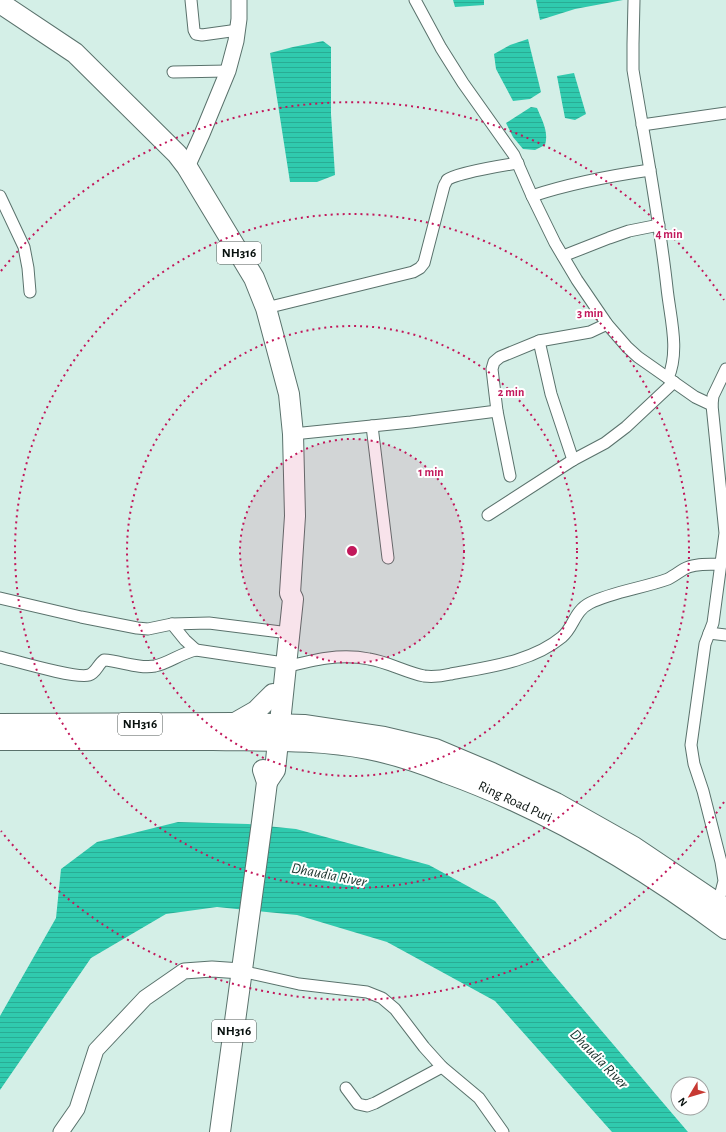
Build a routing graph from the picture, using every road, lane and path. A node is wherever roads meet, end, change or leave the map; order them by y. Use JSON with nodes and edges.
{"nodes":[{"id":1,"x":191,"y":0,"type":"edge"},
{"id":2,"x":239,"y":0,"type":"edge"},
{"id":3,"x":415,"y":0,"type":"edge"},
{"id":4,"x":634,"y":0,"type":"edge"},
{"id":5,"x":3,"y":2,"type":"edge"},
{"id":6,"x":238,"y":30,"type":"junction"},
{"id":7,"x":228,"y":71,"type":"junction"},
{"id":8,"x":173,"y":72,"type":"dead end"},
{"id":9,"x":726,"y":113,"type":"edge"},
{"id":10,"x":642,"y":125,"type":"junction"},
{"id":11,"x":518,"y":163,"type":"junction"},
{"id":12,"x":187,"y":167,"type":"junction"},
{"id":13,"x":650,"y":170,"type":"junction"},
{"id":14,"x":0,"y":196,"type":"edge"},
{"id":15,"x":532,"y":196,"type":"junction"},
{"id":16,"x":659,"y":224,"type":"junction"},
{"id":17,"x":563,"y":256,"type":"junction"},
{"id":18,"x":30,"y":292,"type":"dead end"},
{"id":19,"x":266,"y":308,"type":"junction"},
{"id":20,"x":607,"y":324,"type":"junction"},
{"id":21,"x":540,"y":341,"type":"junction"},
{"id":22,"x":726,"y":369,"type":"edge"},
{"id":23,"x":671,"y":380,"type":"junction"},
{"id":24,"x":712,"y":406,"type":"junction"},
{"id":25,"x":497,"y":411,"type":"junction"},
{"id":26,"x":372,"y":426,"type":"junction"},
{"id":27,"x":293,"y":434,"type":"junction"},
{"id":28,"x":573,"y":460,"type":"junction"},
{"id":29,"x":510,"y":476,"type":"dead end"},
{"id":30,"x":488,"y":515,"type":"dead end"},
{"id":31,"x":725,"y":522,"type":"edge"},
{"id":32,"x":388,"y":558,"type":"dead end"},
{"id":33,"x":720,"y":564,"type":"junction"},
{"id":34,"x":290,"y":593,"type":"junction"},
{"id":35,"x":0,"y":598,"type":"edge"},
{"id":36,"x":172,"y":624,"type":"junction"},
{"id":37,"x":281,"y":632,"type":"junction"},
{"id":38,"x":709,"y":633,"type":"junction"},
{"id":39,"x":726,"y":634,"type":"edge"},
{"id":40,"x":196,"y":650,"type":"junction"},
{"id":41,"x":0,"y":657,"type":"edge"},
{"id":42,"x":281,"y":665,"type":"junction"},
{"id":43,"x":278,"y":695,"type":"junction"},
{"id":44,"x":0,"y":724,"type":"edge"},
{"id":45,"x":236,"y":732,"type":"junction"},
{"id":46,"x":273,"y":733,"type":"junction"},
{"id":47,"x":307,"y":734,"type":"junction"},
{"id":48,"x":0,"y":740,"type":"edge"},
{"id":49,"x":268,"y":775,"type":"junction"},
{"id":50,"x":725,"y":881,"type":"edge"},
{"id":51,"x":722,"y":907,"type":"edge"},
{"id":52,"x":726,"y":929,"type":"edge"},
{"id":53,"x":241,"y":971,"type":"junction"},
{"id":54,"x":442,"y":1067,"type":"junction"},
{"id":55,"x":346,"y":1088,"type":"dead end"},
{"id":56,"x":61,"y":1132,"type":"edge"},
{"id":57,"x":220,"y":1132,"type":"edge"},
{"id":58,"x":503,"y":1132,"type":"edge"}],
"edges":[{"from":1,"to":6,"type":"street"},
{"from":2,"to":6,"type":"street"},
{"from":3,"to":11,"type":"street"},
{"from":4,"to":10,"type":"street"},
{"from":5,"to":12,"type":"highway","number":"NH316"},
{"from":6,"to":7,"type":"street"},
{"from":7,"to":8,"type":"street"},
{"from":7,"to":12,"type":"street"},
{"from":9,"to":10,"type":"street"},
{"from":10,"to":13,"type":"street"},
{"from":11,"to":15,"type":"street"},
{"from":11,"to":19,"type":"street"},
{"from":12,"to":19,"type":"highway","number":"NH316"},
{"from":13,"to":15,"type":"street"},
{"from":13,"to":16,"type":"street"},
{"from":14,"to":18,"type":"street"},
{"from":15,"to":17,"type":"street"},
{"from":16,"to":17,"type":"street"},
{"from":16,"to":23,"type":"street"},
{"from":17,"to":20,"type":"street"},
{"from":19,"to":27,"type":"highway","number":"NH316"},
{"from":20,"to":21,"type":"street"},
{"from":20,"to":23,"type":"street"},
{"from":21,"to":25,"type":"street"},
{"from":21,"to":28,"type":"street"},
{"from":22,"to":24,"type":"street"},
{"from":23,"to":24,"type":"street"},
{"from":23,"to":28,"type":"street"},
{"from":24,"to":31,"type":"street"},
{"from":25,"to":26,"type":"street"},
{"from":25,"to":29,"type":"street"},
{"from":26,"to":27,"type":"street"},
{"from":26,"to":32,"type":"street"},
{"from":27,"to":34,"type":"highway","number":"NH316"},
{"from":28,"to":30,"type":"street"},
{"from":31,"to":33,"type":"street"},
{"from":33,"to":38,"type":"street"},
{"from":33,"to":42,"type":"street"},
{"from":34,"to":37,"type":"highway","number":"NH316"},
{"from":34,"to":42,"type":"highway","number":"NH316"},
{"from":35,"to":36,"type":"street"},
{"from":36,"to":37,"type":"street"},
{"from":36,"to":40,"type":"street"},
{"from":37,"to":42,"type":"highway","number":"NH316"},
{"from":38,"to":39,"type":"street"},
{"from":38,"to":50,"type":"street"},
{"from":40,"to":41,"type":"street"},
{"from":40,"to":42,"type":"street"},
{"from":42,"to":43,"type":"highway","number":"NH316"},
{"from":43,"to":45,"type":"highway","number":"NH316"},
{"from":43,"to":46,"type":"highway","number":"NH316"},
{"from":43,"to":47,"type":"highway"},
{"from":44,"to":45,"type":"highway","number":"NH316"},
{"from":45,"to":46,"type":"highway","number":"NH316"},
{"from":45,"to":48,"type":"highway","number":"NH316"},
{"from":45,"to":49,"type":"highway"},
{"from":46,"to":47,"type":"highway","name":"Ring Road Puri"},
{"from":46,"to":49,"type":"highway","number":"NH316"},
{"from":47,"to":49,"type":"highway"},
{"from":47,"to":51,"type":"highway","name":"Ring Road Puri"},
{"from":47,"to":52,"type":"highway","name":"Ring Road Puri"},
{"from":49,"to":53,"type":"highway","number":"NH316"},
{"from":50,"to":51,"type":"street"},
{"from":53,"to":54,"type":"street"},
{"from":53,"to":56,"type":"street"},
{"from":53,"to":57,"type":"highway","number":"NH316"},
{"from":54,"to":55,"type":"street"},
{"from":54,"to":58,"type":"street"}]}
